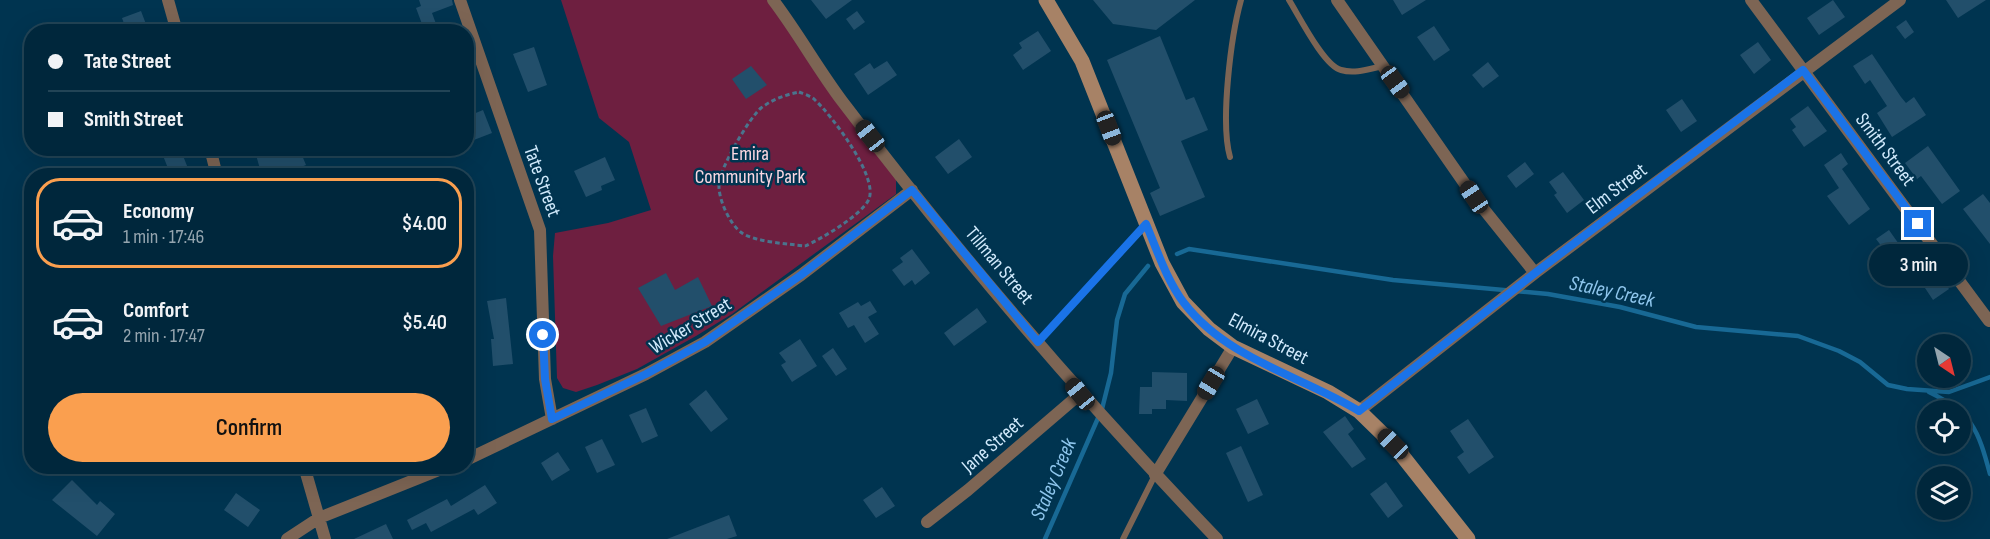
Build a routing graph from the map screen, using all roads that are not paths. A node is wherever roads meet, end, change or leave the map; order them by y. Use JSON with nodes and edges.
{"nodes":[{"id":1,"x":168,"y":0,"type":"edge"},
{"id":2,"x":460,"y":0,"type":"edge"},
{"id":3,"x":773,"y":0,"type":"edge"},
{"id":4,"x":1046,"y":0,"type":"edge"},
{"id":5,"x":1289,"y":0,"type":"edge"},
{"id":6,"x":1337,"y":0,"type":"edge"},
{"id":7,"x":1751,"y":0,"type":"edge"},
{"id":8,"x":1900,"y":0,"type":"edge"},
{"id":9,"x":1239,"y":1,"type":"edge"},
{"id":10,"x":175,"y":24,"type":"edge"},
{"id":11,"x":468,"y":24,"type":"edge"},
{"id":12,"x":474,"y":40,"type":"edge"},
{"id":13,"x":1383,"y":66,"type":"junction"},
{"id":14,"x":1803,"y":70,"type":"junction"},
{"id":15,"x":1230,"y":156,"type":"dead end"},
{"id":16,"x":912,"y":190,"type":"junction"},
{"id":17,"x":1146,"y":224,"type":"junction"},
{"id":18,"x":1535,"y":273,"type":"junction"},
{"id":19,"x":1989,"y":321,"type":"edge"},
{"id":20,"x":1038,"y":342,"type":"junction"},
{"id":21,"x":1233,"y":347,"type":"junction"},
{"id":22,"x":1080,"y":394,"type":"junction"},
{"id":23,"x":1359,"y":411,"type":"junction"},
{"id":24,"x":552,"y":419,"type":"junction"},
{"id":25,"x":474,"y":456,"type":"edge"},
{"id":26,"x":306,"y":474,"type":"edge"},
{"id":27,"x":429,"y":474,"type":"edge"},
{"id":28,"x":1155,"y":475,"type":"junction"},
{"id":29,"x":319,"y":518,"type":"junction"},
{"id":30,"x":927,"y":522,"type":"dead end"},
{"id":31,"x":287,"y":539,"type":"edge"},
{"id":32,"x":325,"y":539,"type":"edge"},
{"id":33,"x":1123,"y":539,"type":"edge"},
{"id":34,"x":1216,"y":539,"type":"edge"},
{"id":35,"x":1468,"y":539,"type":"edge"}],
"edges":[{"from":1,"to":10,"type":"street"},
{"from":2,"to":11,"type":"street","name":"Tate Street"},
{"from":3,"to":16,"type":"street","name":"Tillman Street"},
{"from":4,"to":17,"type":"street","name":"Elmira Street"},
{"from":5,"to":13,"type":"lane"},
{"from":6,"to":13,"type":"street"},
{"from":7,"to":14,"type":"street","name":"Smith Street"},
{"from":8,"to":14,"type":"street","name":"Elm Street"},
{"from":9,"to":15,"type":"lane"},
{"from":12,"to":24,"type":"street","name":"Tate Street"},
{"from":13,"to":18,"type":"street"},
{"from":14,"to":18,"type":"street","name":"Elm Street"},
{"from":14,"to":19,"type":"street","name":"Smith Street"},
{"from":16,"to":20,"type":"street","name":"Tillman Street"},
{"from":16,"to":24,"type":"street","name":"Wicker Street"},
{"from":17,"to":20,"type":"lane"},
{"from":17,"to":21,"type":"street","name":"Elmira Street"},
{"from":18,"to":23,"type":"street","name":"Elm Street"},
{"from":20,"to":22,"type":"street","name":"Tillman Street"},
{"from":21,"to":23,"type":"street","name":"Elmira Street"},
{"from":21,"to":28,"type":"street"},
{"from":22,"to":28,"type":"street","name":"Tillman Street"},
{"from":22,"to":30,"type":"street","name":"Jane Street"},
{"from":23,"to":35,"type":"street","name":"Elmira Street"},
{"from":24,"to":25,"type":"street","name":"Wicker Street"},
{"from":26,"to":29,"type":"street"},
{"from":27,"to":29,"type":"street"},
{"from":28,"to":33,"type":"lane"},
{"from":28,"to":34,"type":"street","name":"Tillman Street"},
{"from":29,"to":31,"type":"street"},
{"from":29,"to":32,"type":"street"}]}
